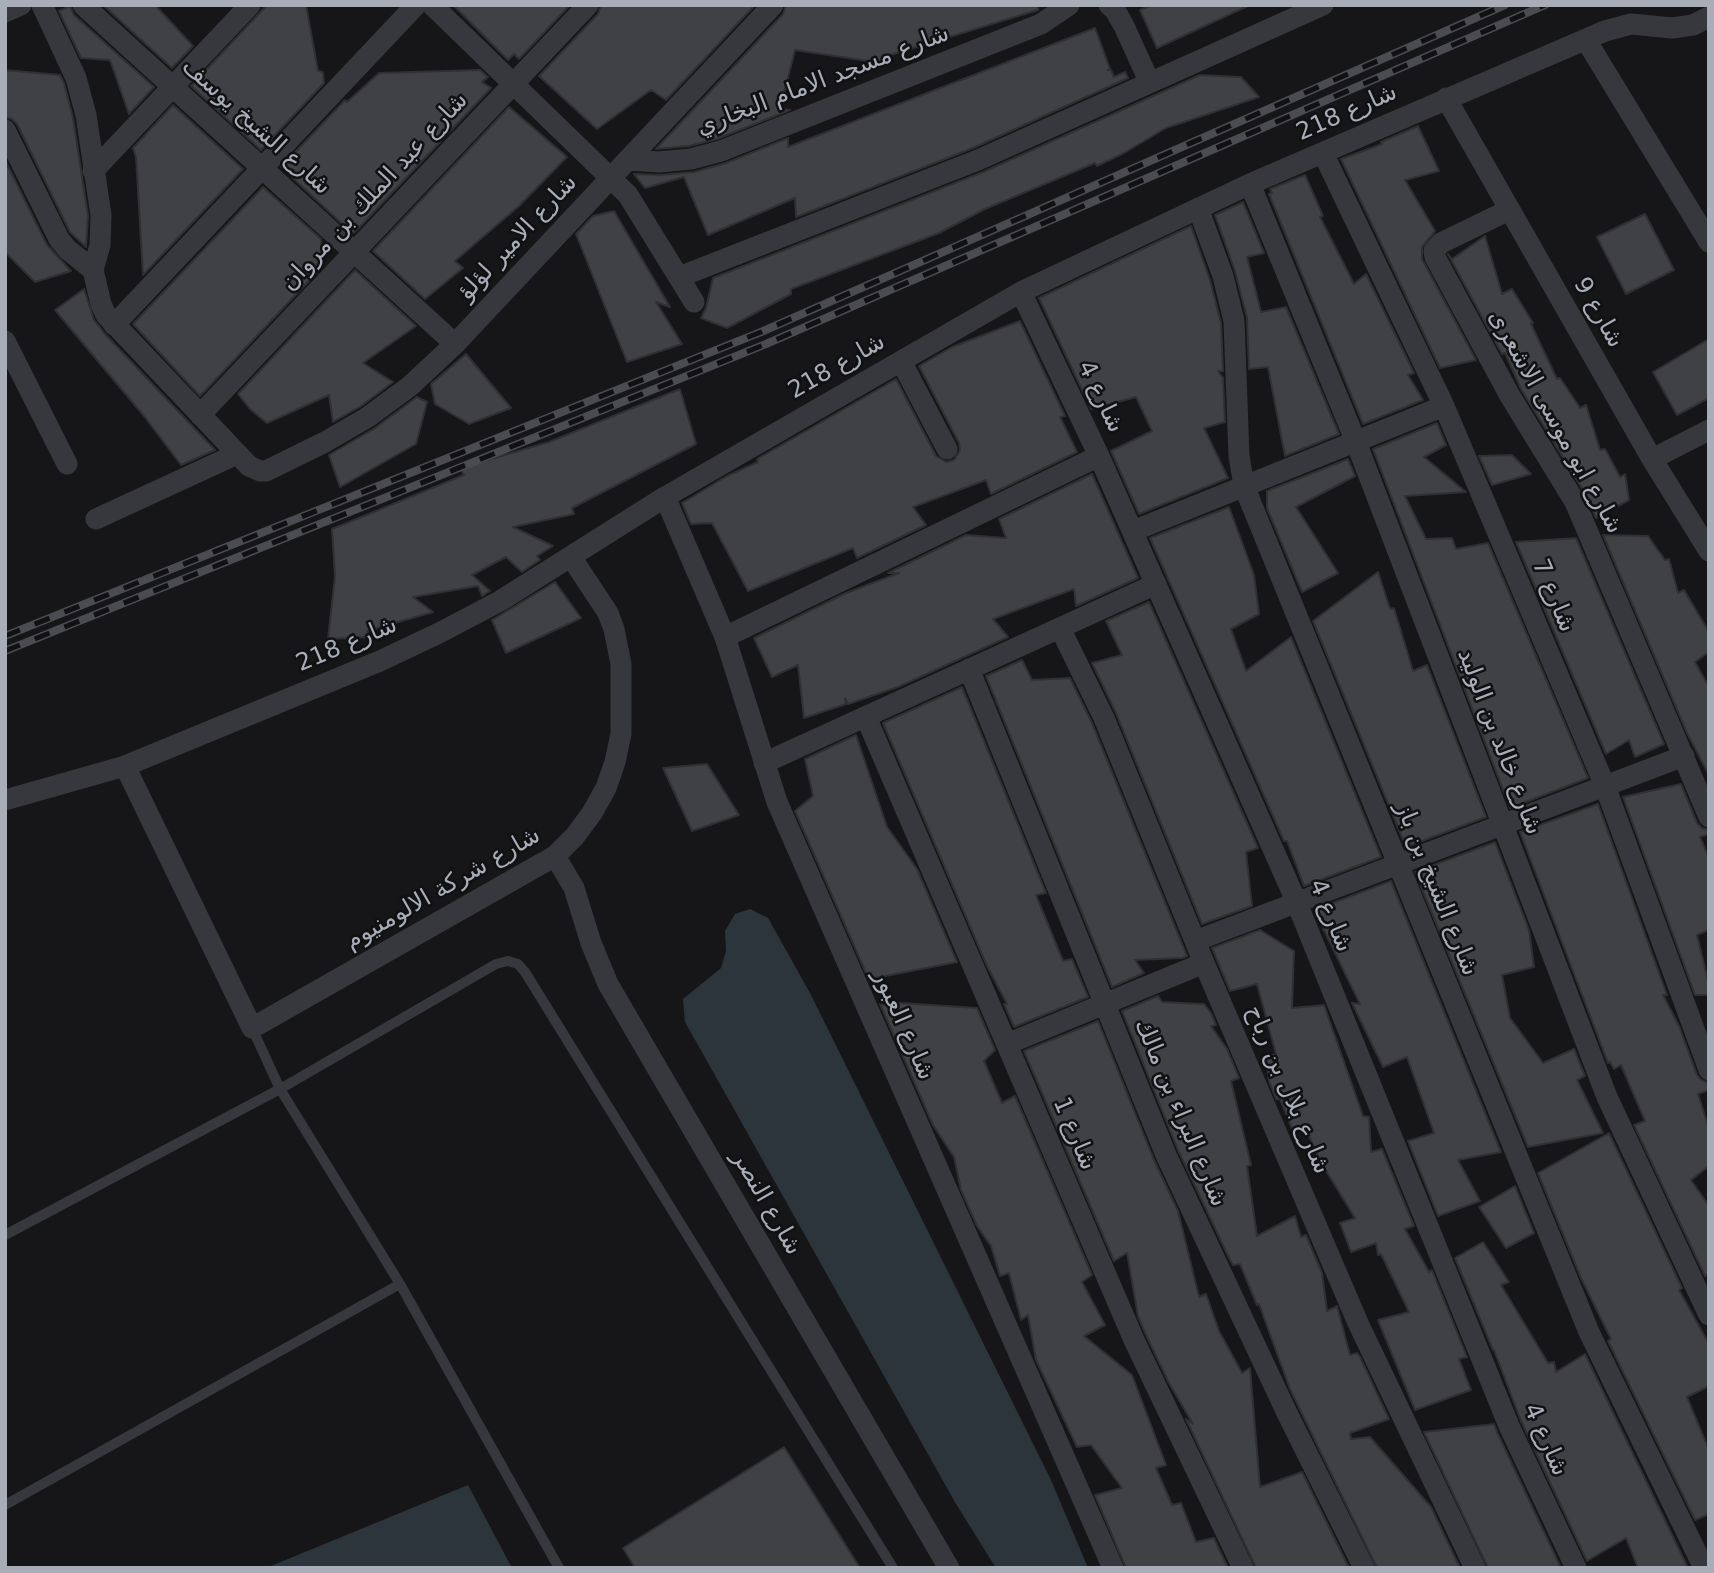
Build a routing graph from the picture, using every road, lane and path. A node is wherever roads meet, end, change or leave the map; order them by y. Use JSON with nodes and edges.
{"nodes":[{"id":1,"x":21,"y":5,"type":"edge"},
{"id":2,"x":41,"y":5,"type":"edge"},
{"id":3,"x":83,"y":5,"type":"edge"},
{"id":4,"x":250,"y":5,"type":"edge"},
{"id":5,"x":415,"y":5,"type":"edge"},
{"id":6,"x":432,"y":5,"type":"edge"},
{"id":7,"x":588,"y":5,"type":"edge"},
{"id":8,"x":773,"y":5,"type":"edge"},
{"id":9,"x":1069,"y":5,"type":"edge"},
{"id":10,"x":1109,"y":5,"type":"edge"},
{"id":11,"x":1323,"y":5,"type":"edge"},
{"id":12,"x":5,"y":12,"type":"edge"},
{"id":13,"x":1628,"y":15,"type":"edge"},
{"id":14,"x":1709,"y":17,"type":"edge"},
{"id":15,"x":1586,"y":40,"type":"junction"},
{"id":16,"x":1149,"y":81,"type":"junction"},
{"id":17,"x":514,"y":84,"type":"junction"},
{"id":18,"x":173,"y":87,"type":"junction"},
{"id":19,"x":1446,"y":99,"type":"junction"},
{"id":20,"x":5,"y":130,"type":"edge"},
{"id":21,"x":1323,"y":153,"type":"junction"},
{"id":22,"x":628,"y":160,"type":"junction"},
{"id":23,"x":262,"y":168,"type":"junction"},
{"id":24,"x":93,"y":171,"type":"junction"},
{"id":25,"x":611,"y":178,"type":"junction"},
{"id":26,"x":1250,"y":184,"type":"junction"},
{"id":27,"x":1198,"y":208,"type":"junction"},
{"id":28,"x":1509,"y":210,"type":"junction"},
{"id":29,"x":1709,"y":242,"type":"edge"},
{"id":30,"x":354,"y":252,"type":"junction"},
{"id":31,"x":93,"y":270,"type":"junction"},
{"id":32,"x":679,"y":276,"type":"junction"},
{"id":33,"x":1021,"y":292,"type":"junction"},
{"id":34,"x":694,"y":302,"type":"dead end"},
{"id":35,"x":114,"y":325,"type":"junction"},
{"id":36,"x":5,"y":341,"type":"edge"},
{"id":37,"x":455,"y":344,"type":"junction"},
{"id":38,"x":901,"y":361,"type":"junction"},
{"id":39,"x":1444,"y":406,"type":"junction"},
{"id":40,"x":200,"y":415,"type":"junction"},
{"id":41,"x":1709,"y":430,"type":"edge"},
{"id":42,"x":1356,"y":442,"type":"junction"},
{"id":43,"x":947,"y":449,"type":"dead end"},
{"id":44,"x":237,"y":454,"type":"junction"},
{"id":45,"x":1099,"y":456,"type":"junction"},
{"id":46,"x":1652,"y":459,"type":"junction"},
{"id":47,"x":67,"y":464,"type":"dead end"},
{"id":48,"x":1244,"y":486,"type":"junction"},
{"id":49,"x":665,"y":497,"type":"junction"},
{"id":50,"x":96,"y":519,"type":"dead end"},
{"id":51,"x":1133,"y":531,"type":"junction"},
{"id":52,"x":1707,"y":543,"type":"edge"},
{"id":53,"x":571,"y":557,"type":"junction"},
{"id":54,"x":1156,"y":584,"type":"junction"},
{"id":55,"x":1060,"y":628,"type":"junction"},
{"id":56,"x":725,"y":637,"type":"junction"},
{"id":57,"x":969,"y":669,"type":"junction"},
{"id":58,"x":866,"y":717,"type":"junction"},
{"id":59,"x":1684,"y":756,"type":"junction"},
{"id":60,"x":764,"y":763,"type":"junction"},
{"id":61,"x":125,"y":766,"type":"junction"},
{"id":62,"x":1605,"y":786,"type":"junction"},
{"id":63,"x":5,"y":800,"type":"edge"},
{"id":64,"x":1709,"y":817,"type":"edge"},
{"id":65,"x":1503,"y":825,"type":"junction"},
{"id":66,"x":555,"y":856,"type":"junction"},
{"id":67,"x":1397,"y":864,"type":"junction"},
{"id":68,"x":1296,"y":901,"type":"junction"},
{"id":69,"x":1195,"y":941,"type":"junction"},
{"id":70,"x":1204,"y":963,"type":"junction"},
{"id":71,"x":1106,"y":1003,"type":"junction"},
{"id":72,"x":252,"y":1028,"type":"junction"},
{"id":73,"x":1007,"y":1044,"type":"junction"},
{"id":74,"x":1709,"y":1070,"type":"edge"},
{"id":75,"x":280,"y":1089,"type":"junction"},
{"id":76,"x":5,"y":1235,"type":"edge"},
{"id":77,"x":400,"y":1284,"type":"junction"},
{"id":78,"x":1709,"y":1315,"type":"edge"},
{"id":79,"x":5,"y":1505,"type":"edge"},
{"id":80,"x":559,"y":1568,"type":"edge"},
{"id":81,"x":893,"y":1568,"type":"edge"},
{"id":82,"x":949,"y":1568,"type":"edge"},
{"id":83,"x":1112,"y":1568,"type":"edge"},
{"id":84,"x":1243,"y":1568,"type":"edge"},
{"id":85,"x":1364,"y":1568,"type":"edge"},
{"id":86,"x":1475,"y":1568,"type":"edge"},
{"id":87,"x":1576,"y":1568,"type":"edge"},
{"id":88,"x":1704,"y":1568,"type":"edge"}],
"edges":[{"from":1,"to":12,"type":"street"},
{"from":2,"to":24,"type":"street"},
{"from":3,"to":18,"type":"street","name":"شارع الشيخ يوسف"},
{"from":4,"to":18,"type":"street"},
{"from":5,"to":23,"type":"street"},
{"from":6,"to":17,"type":"street"},
{"from":7,"to":17,"type":"street","name":"شارع عبد الملك بن مروان"},
{"from":8,"to":22,"type":"street","name":"شارع الامير لؤلؤ"},
{"from":9,"to":22,"type":"street","name":"شارع مسجد الامام البخاري"},
{"from":10,"to":16,"type":"street"},
{"from":11,"to":16,"type":"street"},
{"from":13,"to":14,"type":"street","name":"شارع 218"},
{"from":13,"to":15,"type":"street","name":"شارع 218"},
{"from":15,"to":19,"type":"street","name":"شارع 218"},
{"from":15,"to":29,"type":"street"},
{"from":16,"to":32,"type":"street"},
{"from":17,"to":25,"type":"street"},
{"from":17,"to":30,"type":"street","name":"شارع عبد الملك بن مروان"},
{"from":18,"to":23,"type":"street","name":"شارع الشيخ يوسف"},
{"from":18,"to":24,"type":"street"},
{"from":19,"to":21,"type":"street","name":"شارع 218"},
{"from":19,"to":28,"type":"street","name":"شارع 9"},
{"from":20,"to":31,"type":"street"},
{"from":21,"to":26,"type":"street","name":"شارع 218"},
{"from":21,"to":39,"type":"street","name":"شارع 7"},
{"from":22,"to":25,"type":"street","name":"شارع الامير لؤلؤ"},
{"from":23,"to":30,"type":"street","name":"شارع الشيخ يوسف"},
{"from":23,"to":35,"type":"street"},
{"from":24,"to":31,"type":"street"},
{"from":25,"to":32,"type":"street"},
{"from":25,"to":37,"type":"street","name":"شارع الامير لؤلؤ"},
{"from":26,"to":27,"type":"street","name":"شارع 218"},
{"from":26,"to":42,"type":"street","name":"شارع خالد بن الوليد"},
{"from":27,"to":33,"type":"street","name":"شارع 218"},
{"from":27,"to":48,"type":"street","name":"شارع الشيخ بن باز"},
{"from":28,"to":46,"type":"street","name":"شارع 9"},
{"from":28,"to":59,"type":"street","name":"شارع ابو موسى الاشعرى"},
{"from":30,"to":37,"type":"street","name":"شارع الشيخ يوسف"},
{"from":30,"to":40,"type":"street","name":"شارع عبد الملك بن مروان"},
{"from":31,"to":35,"type":"street"},
{"from":32,"to":34,"type":"street"},
{"from":33,"to":38,"type":"street","name":"شارع 218"},
{"from":33,"to":45,"type":"street","name":"شارع 4"},
{"from":35,"to":40,"type":"street"},
{"from":36,"to":47,"type":"street"},
{"from":37,"to":44,"type":"street","name":"شارع الامير لؤلؤ"},
{"from":38,"to":43,"type":"street"},
{"from":38,"to":49,"type":"street","name":"شارع 218"},
{"from":39,"to":42,"type":"street"},
{"from":39,"to":62,"type":"street","name":"شارع 7"},
{"from":40,"to":44,"type":"street"},
{"from":41,"to":46,"type":"street"},
{"from":42,"to":48,"type":"street"},
{"from":42,"to":65,"type":"street","name":"شارع خالد بن الوليد"},
{"from":44,"to":50,"type":"street"},
{"from":45,"to":51,"type":"street","name":"شارع 4"},
{"from":45,"to":56,"type":"street"},
{"from":46,"to":52,"type":"street","name":"شارع 9"},
{"from":48,"to":51,"type":"street"},
{"from":48,"to":67,"type":"street","name":"شارع الشيخ بن باز"},
{"from":49,"to":53,"type":"street","name":"شارع 218"},
{"from":49,"to":56,"type":"street","name":"شارع العبور"},
{"from":51,"to":54,"type":"street","name":"شارع 4"},
{"from":53,"to":61,"type":"street","name":"شارع 218"},
{"from":53,"to":66,"type":"street","name":"شارع شركة الالومنيوم"},
{"from":54,"to":55,"type":"street"},
{"from":54,"to":68,"type":"street","name":"شارع 4"},
{"from":55,"to":57,"type":"street"},
{"from":55,"to":69,"type":"street","name":"شارع بلال بن رباح"},
{"from":56,"to":60,"type":"street","name":"شارع العبور"},
{"from":57,"to":58,"type":"street"},
{"from":57,"to":71,"type":"street","name":"شارع البراء بن مالك"},
{"from":58,"to":60,"type":"street"},
{"from":58,"to":73,"type":"street","name":"شارع 1"},
{"from":59,"to":62,"type":"street"},
{"from":59,"to":64,"type":"street","name":"شارع ابو موسى الاشعرى"},
{"from":60,"to":83,"type":"street","name":"شارع العبور"},
{"from":61,"to":63,"type":"street","name":"شارع 218"},
{"from":61,"to":72,"type":"street"},
{"from":62,"to":65,"type":"street"},
{"from":62,"to":74,"type":"street","name":"شارع 7"},
{"from":65,"to":67,"type":"street"},
{"from":65,"to":78,"type":"street","name":"شارع خالد بن الوليد"},
{"from":66,"to":72,"type":"street","name":"شارع شركة الالومنيوم"},
{"from":66,"to":82,"type":"street","name":"شارع النصر"},
{"from":67,"to":68,"type":"street"},
{"from":67,"to":88,"type":"street","name":"شارع الشيخ بن باز"},
{"from":68,"to":69,"type":"street"},
{"from":68,"to":87,"type":"street","name":"شارع 4"},
{"from":69,"to":70,"type":"street","name":"شارع بلال بن رباح"},
{"from":70,"to":71,"type":"street"},
{"from":70,"to":86,"type":"street","name":"شارع بلال بن رباح"},
{"from":71,"to":73,"type":"street"},
{"from":71,"to":85,"type":"street","name":"شارع البراء بن مالك"},
{"from":72,"to":75,"type":"lane"},
{"from":73,"to":84,"type":"street","name":"شارع 1"},
{"from":75,"to":76,"type":"lane"},
{"from":75,"to":77,"type":"lane"},
{"from":75,"to":81,"type":"lane"},
{"from":77,"to":79,"type":"lane"},
{"from":77,"to":80,"type":"lane"}]}
